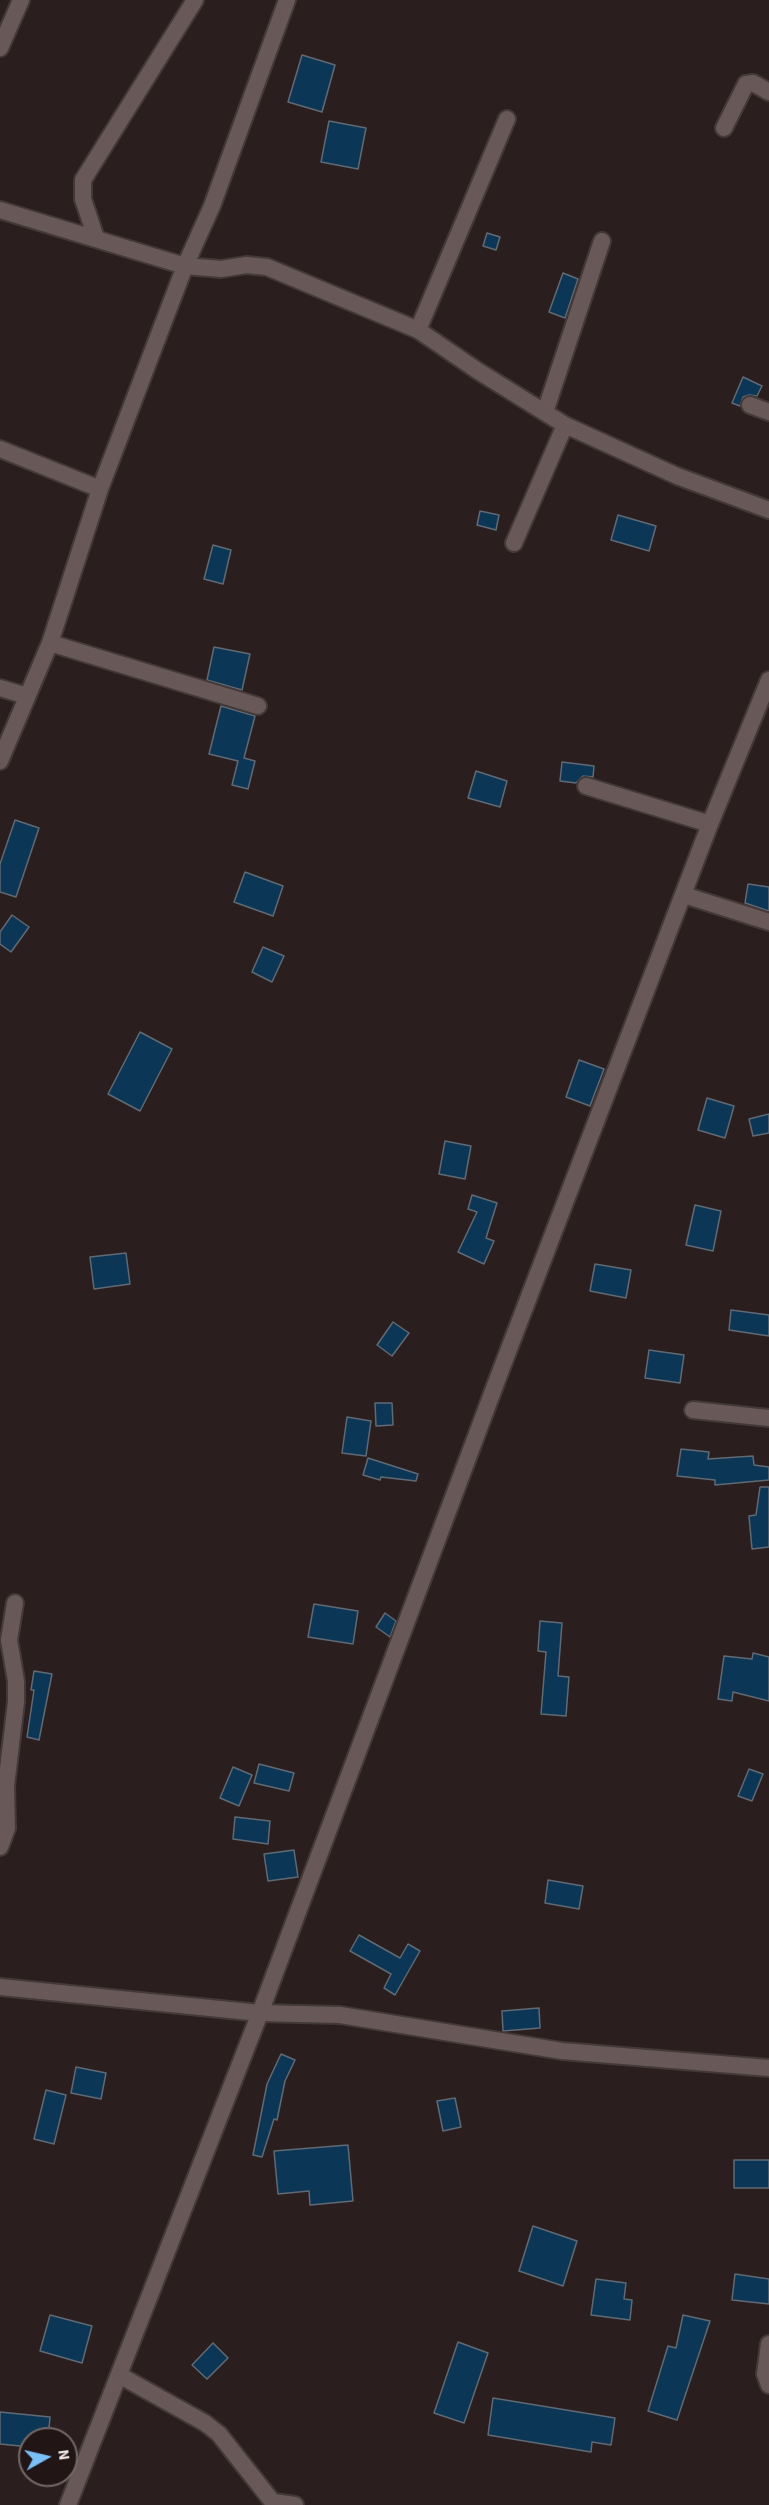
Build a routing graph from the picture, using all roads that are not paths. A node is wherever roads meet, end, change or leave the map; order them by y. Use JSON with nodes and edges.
{"nodes":[{"id":1,"x":21,"y":0,"type":"edge"},
{"id":2,"x":195,"y":0,"type":"edge"},
{"id":3,"x":287,"y":0,"type":"edge"},
{"id":4,"x":0,"y":48,"type":"edge"},
{"id":5,"x":769,"y":92,"type":"edge"},
{"id":6,"x":507,"y":119,"type":"dead end"},
{"id":7,"x":724,"y":128,"type":"dead end"},
{"id":8,"x":0,"y":210,"type":"edge"},
{"id":9,"x":96,"y":238,"type":"junction"},
{"id":10,"x":602,"y":241,"type":"dead end"},
{"id":11,"x":185,"y":266,"type":"junction"},
{"id":12,"x":418,"y":330,"type":"junction"},
{"id":13,"x":750,"y":405,"type":"dead end"},
{"id":14,"x":545,"y":412,"type":"junction"},
{"id":15,"x":769,"y":412,"type":"edge"},
{"id":16,"x":565,"y":425,"type":"junction"},
{"id":17,"x":0,"y":449,"type":"edge"},
{"id":18,"x":100,"y":489,"type":"junction"},
{"id":19,"x":769,"y":510,"type":"edge"},
{"id":20,"x":514,"y":543,"type":"dead end"},
{"id":21,"x":50,"y":643,"type":"junction"},
{"id":22,"x":769,"y":680,"type":"edge"},
{"id":23,"x":0,"y":688,"type":"edge"},
{"id":24,"x":27,"y":696,"type":"junction"},
{"id":25,"x":258,"y":706,"type":"dead end"},
{"id":26,"x":0,"y":761,"type":"edge"},
{"id":27,"x":586,"y":786,"type":"dead end"},
{"id":28,"x":710,"y":824,"type":"junction"},
{"id":29,"x":684,"y":895,"type":"junction"},
{"id":30,"x":769,"y":922,"type":"edge"},
{"id":31,"x":693,"y":1410,"type":"dead end"},
{"id":32,"x":769,"y":1418,"type":"edge"},
{"id":33,"x":15,"y":1603,"type":"dead end"},
{"id":34,"x":0,"y":1847,"type":"edge"},
{"id":35,"x":0,"y":1983,"type":"edge"},
{"id":36,"x":260,"y":2013,"type":"junction"},
{"id":37,"x":769,"y":2068,"type":"edge"},
{"id":38,"x":769,"y":2344,"type":"edge"},
{"id":39,"x":119,"y":2375,"type":"junction"},
{"id":40,"x":769,"y":2385,"type":"edge"},
{"id":41,"x":274,"y":2504,"type":"edge"},
{"id":42,"x":68,"y":2505,"type":"edge"},
{"id":43,"x":295,"y":2505,"type":"edge"}],
"edges":[{"from":1,"to":4,"type":"street"},
{"from":2,"to":9,"type":"street"},
{"from":3,"to":11,"type":"street"},
{"from":5,"to":7,"type":"street"},
{"from":6,"to":12,"type":"street"},
{"from":8,"to":9,"type":"street"},
{"from":9,"to":11,"type":"street"},
{"from":10,"to":14,"type":"street"},
{"from":11,"to":12,"type":"street"},
{"from":11,"to":18,"type":"street"},
{"from":12,"to":14,"type":"street"},
{"from":13,"to":15,"type":"street"},
{"from":14,"to":16,"type":"street"},
{"from":16,"to":19,"type":"street"},
{"from":16,"to":20,"type":"street"},
{"from":17,"to":18,"type":"street"},
{"from":18,"to":21,"type":"street"},
{"from":21,"to":24,"type":"street"},
{"from":21,"to":25,"type":"street"},
{"from":22,"to":28,"type":"street"},
{"from":23,"to":24,"type":"street"},
{"from":24,"to":26,"type":"street"},
{"from":27,"to":28,"type":"street"},
{"from":28,"to":29,"type":"street"},
{"from":29,"to":30,"type":"street"},
{"from":29,"to":36,"type":"street"},
{"from":31,"to":32,"type":"street"},
{"from":33,"to":34,"type":"street"},
{"from":35,"to":36,"type":"street"},
{"from":36,"to":37,"type":"street"},
{"from":36,"to":39,"type":"street"},
{"from":38,"to":40,"type":"street"},
{"from":39,"to":41,"type":"street"},
{"from":39,"to":42,"type":"street"},
{"from":41,"to":43,"type":"street"}]}
